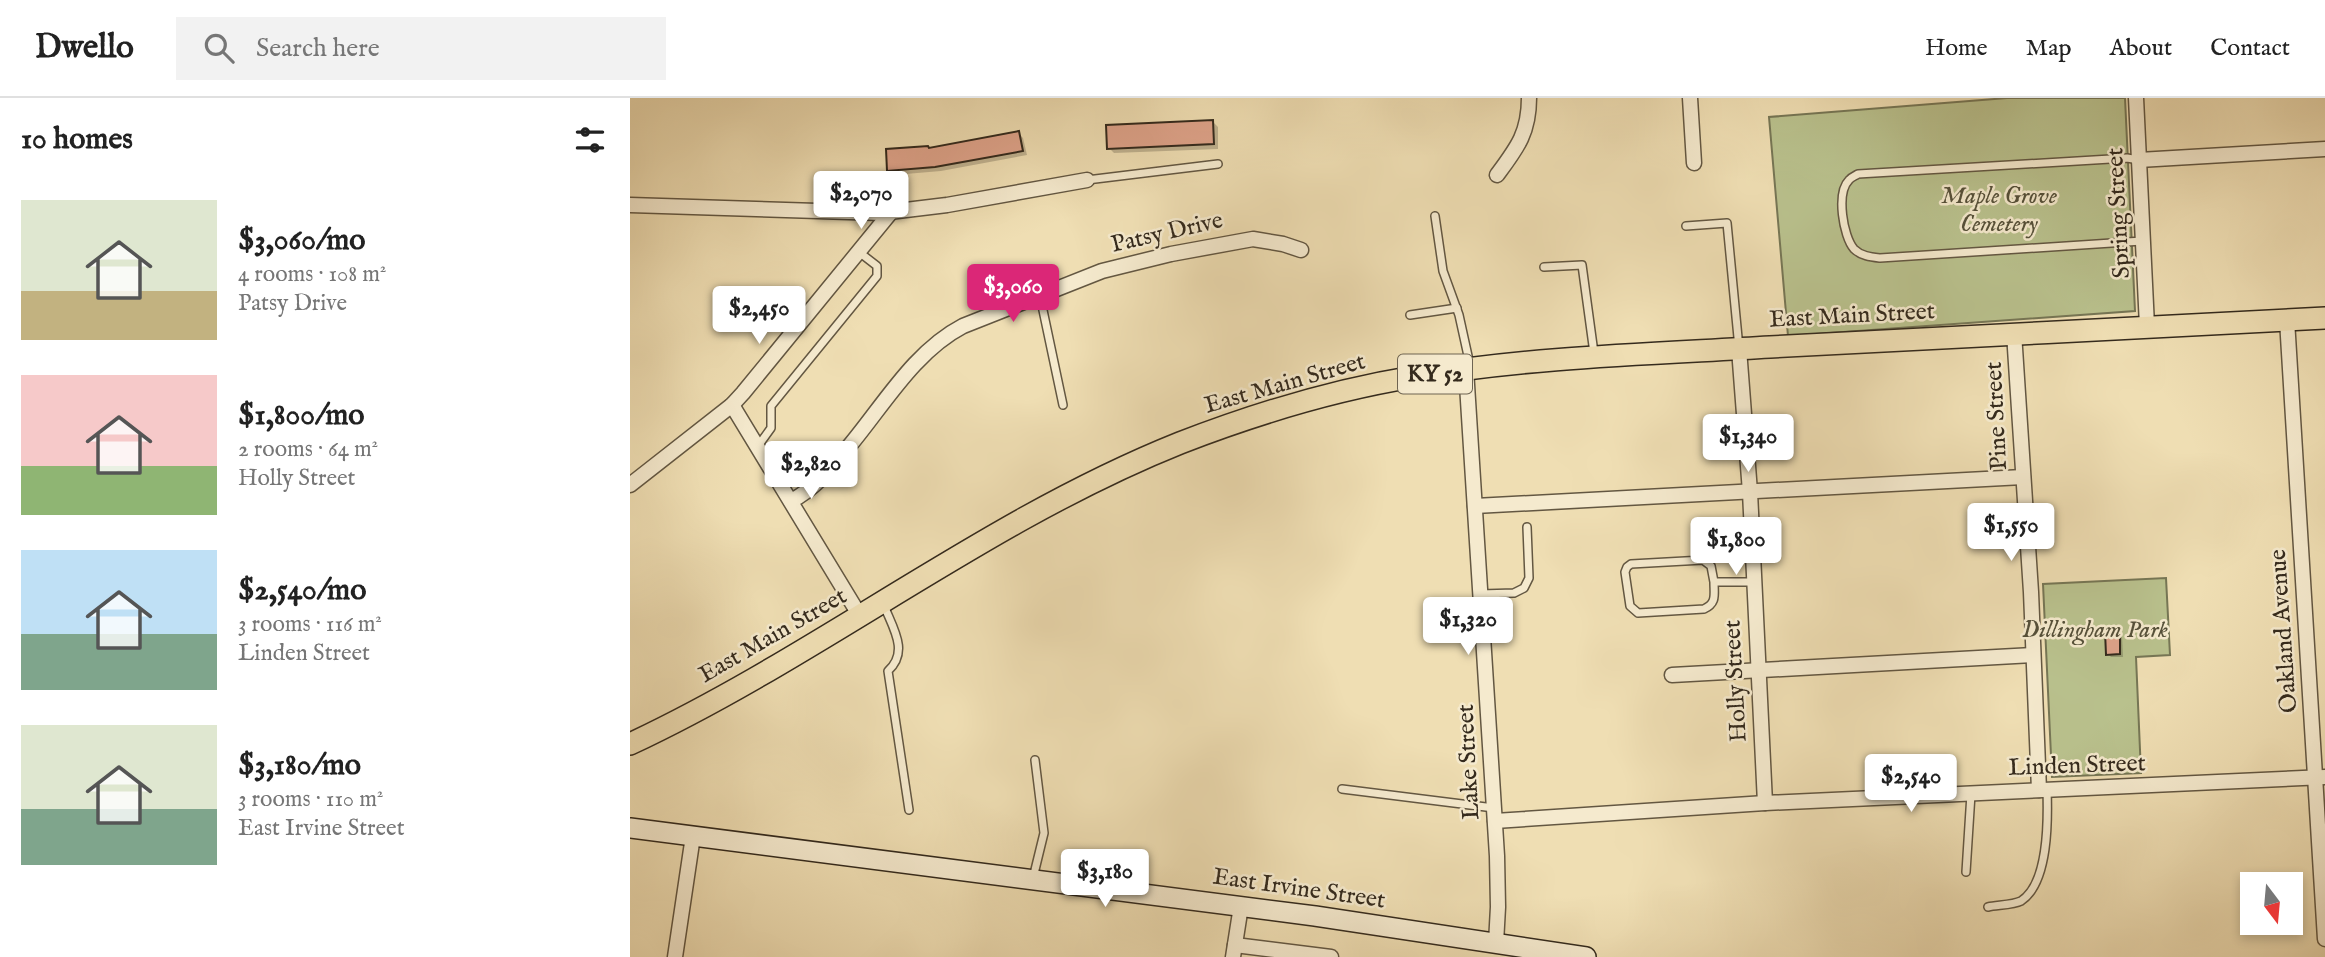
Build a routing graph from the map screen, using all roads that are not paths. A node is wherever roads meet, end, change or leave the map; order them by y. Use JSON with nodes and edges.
{"nodes":[{"id":1,"x":1690,"y":98,"type":"edge"},
{"id":2,"x":2136,"y":98,"type":"edge"},
{"id":3,"x":1529,"y":99,"type":"edge"},
{"id":4,"x":2325,"y":149,"type":"edge"},
{"id":5,"x":2139,"y":160,"type":"junction"},
{"id":6,"x":1694,"y":163,"type":"dead end"},
{"id":7,"x":1218,"y":164,"type":"dead end"},
{"id":8,"x":1497,"y":175,"type":"dead end"},
{"id":9,"x":1087,"y":180,"type":"joint"},
{"id":10,"x":630,"y":205,"type":"edge"},
{"id":11,"x":891,"y":212,"type":"junction"},
{"id":12,"x":1435,"y":216,"type":"dead end"},
{"id":13,"x":1686,"y":226,"type":"dead end"},
{"id":14,"x":2142,"y":240,"type":"junction"},
{"id":15,"x":1301,"y":250,"type":"dead end"},
{"id":16,"x":859,"y":252,"type":"junction"},
{"id":17,"x":1544,"y":267,"type":"dead end"},
{"id":18,"x":1040,"y":295,"type":"junction"},
{"id":19,"x":1457,"y":308,"type":"junction"},
{"id":20,"x":1410,"y":315,"type":"dead end"},
{"id":21,"x":2325,"y":318,"type":"edge"},
{"id":22,"x":2287,"y":320,"type":"junction"},
{"id":23,"x":2147,"y":326,"type":"junction"},
{"id":24,"x":2014,"y":333,"type":"junction"},
{"id":25,"x":1739,"y":349,"type":"junction"},
{"id":26,"x":1595,"y":358,"type":"junction"},
{"id":27,"x":1469,"y":369,"type":"junction"},
{"id":28,"x":732,"y":405,"type":"junction"},
{"id":29,"x":1063,"y":405,"type":"dead end"},
{"id":30,"x":758,"y":446,"type":"junction"},
{"id":31,"x":2023,"y":477,"type":"junction"},
{"id":32,"x":630,"y":485,"type":"edge"},
{"id":33,"x":1750,"y":492,"type":"junction"},
{"id":34,"x":791,"y":501,"type":"junction"},
{"id":35,"x":1475,"y":506,"type":"junction"},
{"id":36,"x":1527,"y":527,"type":"dead end"},
{"id":37,"x":1714,"y":582,"type":"junction"},
{"id":38,"x":1754,"y":582,"type":"junction"},
{"id":39,"x":1481,"y":594,"type":"junction"},
{"id":40,"x":883,"y":602,"type":"junction"},
{"id":41,"x":860,"y":616,"type":"junction"},
{"id":42,"x":2034,"y":655,"type":"junction"},
{"id":43,"x":1758,"y":669,"type":"junction"},
{"id":44,"x":1672,"y":675,"type":"dead end"},
{"id":45,"x":630,"y":744,"type":"edge"},
{"id":46,"x":1035,"y":760,"type":"dead end"},
{"id":47,"x":2321,"y":777,"type":"edge"},
{"id":48,"x":1342,"y":789,"type":"dead end"},
{"id":49,"x":2043,"y":790,"type":"junction"},
{"id":50,"x":1971,"y":793,"type":"junction"},
{"id":51,"x":1765,"y":803,"type":"junction"},
{"id":52,"x":909,"y":810,"type":"dead end"},
{"id":53,"x":1495,"y":815,"type":"junction"},
{"id":54,"x":630,"y":828,"type":"edge"},
{"id":55,"x":693,"y":836,"type":"junction"},
{"id":56,"x":1966,"y":872,"type":"dead end"},
{"id":57,"x":1033,"y":879,"type":"junction"},
{"id":58,"x":1241,"y":906,"type":"junction"},
{"id":59,"x":2324,"y":906,"type":"edge"},
{"id":60,"x":1988,"y":907,"type":"dead end"},
{"id":61,"x":2325,"y":939,"type":"edge"},
{"id":62,"x":1496,"y":943,"type":"junction"},
{"id":63,"x":1234,"y":951,"type":"edge"},
{"id":64,"x":675,"y":957,"type":"edge"},
{"id":65,"x":1331,"y":957,"type":"edge"},
{"id":66,"x":1586,"y":957,"type":"edge"}],
"edges":[{"from":1,"to":6,"type":"street"},
{"from":2,"to":5,"type":"street","name":"Spring Street"},
{"from":3,"to":8,"type":"street"},
{"from":4,"to":5,"type":"street"},
{"from":5,"to":14,"type":"street","name":"Spring Street"},
{"from":5,"to":14,"type":"lane"},
{"from":7,"to":9,"type":"lane"},
{"from":9,"to":11,"type":"street"},
{"from":10,"to":11,"type":"street"},
{"from":11,"to":16,"type":"street"},
{"from":12,"to":19,"type":"lane"},
{"from":13,"to":25,"type":"lane"},
{"from":14,"to":23,"type":"street","name":"Spring Street"},
{"from":15,"to":18,"type":"street","name":"Patsy Drive"},
{"from":16,"to":28,"type":"street"},
{"from":16,"to":30,"type":"lane"},
{"from":17,"to":26,"type":"lane"},
{"from":18,"to":29,"type":"lane"},
{"from":18,"to":34,"type":"street","name":"Patsy Drive"},
{"from":19,"to":20,"type":"lane"},
{"from":19,"to":27,"type":"lane"},
{"from":21,"to":22,"type":"main road","name":"East Main Street","number":"KY 52"},
{"from":22,"to":23,"type":"main road","name":"East Main Street","number":"KY 52"},
{"from":22,"to":47,"type":"street","name":"Oakland Avenue"},
{"from":23,"to":24,"type":"main road","name":"East Main Street","number":"KY 52"},
{"from":24,"to":25,"type":"main road","name":"East Main Street","number":"KY 52"},
{"from":24,"to":31,"type":"street","name":"Pine Street"},
{"from":25,"to":26,"type":"main road","name":"East Main Street","number":"KY 52"},
{"from":25,"to":33,"type":"street","name":"Holly Street"},
{"from":26,"to":27,"type":"main road","name":"East Main Street","number":"KY 52"},
{"from":27,"to":35,"type":"street","name":"Lake Street"},
{"from":27,"to":40,"type":"main road","name":"East Main Street","number":"KY 52"},
{"from":28,"to":30,"type":"street"},
{"from":28,"to":32,"type":"street"},
{"from":30,"to":34,"type":"street"},
{"from":31,"to":33,"type":"street"},
{"from":31,"to":42,"type":"street","name":"Pine Street"},
{"from":33,"to":35,"type":"street"},
{"from":33,"to":38,"type":"street","name":"Holly Street"},
{"from":34,"to":41,"type":"street"},
{"from":35,"to":39,"type":"street","name":"Lake Street"},
{"from":36,"to":39,"type":"lane"},
{"from":37,"to":37,"type":"lane"},
{"from":37,"to":38,"type":"lane"},
{"from":38,"to":43,"type":"street","name":"Holly Street"},
{"from":39,"to":53,"type":"street","name":"Lake Street"},
{"from":40,"to":41,"type":"main road","name":"East Main Street","number":"KY 52"},
{"from":40,"to":52,"type":"lane"},
{"from":41,"to":45,"type":"main road","name":"East Main Street","number":"KY 52"},
{"from":42,"to":43,"type":"street"},
{"from":42,"to":49,"type":"street","name":"Pine Street"},
{"from":43,"to":44,"type":"street"},
{"from":43,"to":51,"type":"street","name":"Holly Street"},
{"from":46,"to":57,"type":"lane"},
{"from":47,"to":49,"type":"street","name":"Linden Street"},
{"from":47,"to":59,"type":"street","name":"Oakland Avenue"},
{"from":48,"to":53,"type":"lane"},
{"from":49,"to":50,"type":"street","name":"Linden Street"},
{"from":49,"to":60,"type":"lane"},
{"from":50,"to":51,"type":"street","name":"Linden Street"},
{"from":50,"to":56,"type":"lane"},
{"from":51,"to":53,"type":"street","name":"Linden Street"},
{"from":53,"to":62,"type":"street","name":"Lake Street"},
{"from":54,"to":55,"type":"street","name":"East Irvine Street"},
{"from":55,"to":57,"type":"street","name":"East Irvine Street"},
{"from":55,"to":64,"type":"street"},
{"from":57,"to":58,"type":"street","name":"East Irvine Street"},
{"from":58,"to":62,"type":"street","name":"East Irvine Street"},
{"from":58,"to":63,"type":"street"},
{"from":59,"to":61,"type":"street","name":"Oakland Avenue"},
{"from":62,"to":66,"type":"street","name":"East Irvine Street"},
{"from":63,"to":65,"type":"street"}]}
